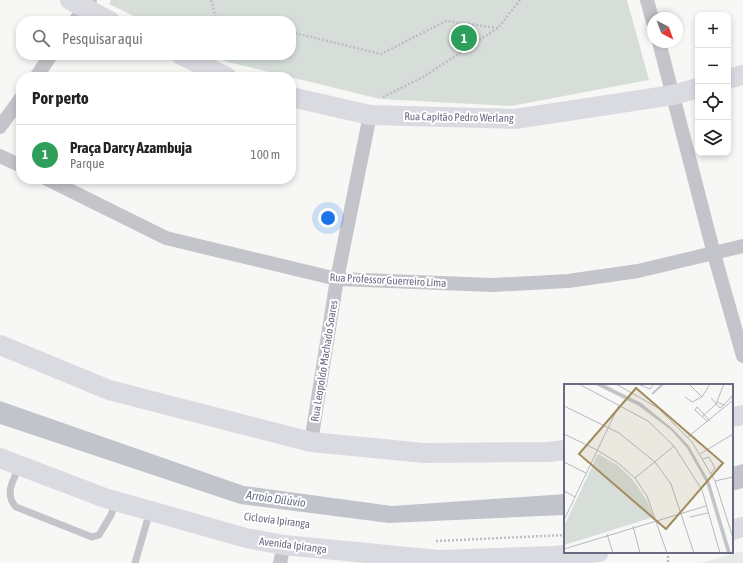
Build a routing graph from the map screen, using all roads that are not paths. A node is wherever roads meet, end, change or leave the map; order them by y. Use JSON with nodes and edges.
{"nodes":[{"id":1,"x":647,"y":0,"type":"edge"},
{"id":2,"x":80,"y":7,"type":"edge"},
{"id":3,"x":650,"y":12,"type":"edge"},
{"id":4,"x":99,"y":16,"type":"edge"},
{"id":5,"x":660,"y":48,"type":"edge"},
{"id":6,"x":48,"y":60,"type":"edge"},
{"id":7,"x":191,"y":60,"type":"edge"},
{"id":8,"x":39,"y":72,"type":"edge"},
{"id":9,"x":217,"y":72,"type":"edge"},
{"id":10,"x":743,"y":75,"type":"edge"},
{"id":11,"x":731,"y":78,"type":"edge"},
{"id":12,"x":695,"y":89,"type":"edge"},
{"id":13,"x":673,"y":95,"type":"junction"},
{"id":14,"x":296,"y":98,"type":"edge"},
{"id":15,"x":16,"y":105,"type":"edge"},
{"id":16,"x":374,"y":107,"type":"junction"},
{"id":17,"x":0,"y":128,"type":"edge"},
{"id":18,"x":0,"y":156,"type":"edge"},
{"id":19,"x":16,"y":164,"type":"edge"},
{"id":20,"x":57,"y":184,"type":"edge"},
{"id":21,"x":743,"y":246,"type":"edge"},
{"id":22,"x":714,"y":254,"type":"junction"},
{"id":23,"x":337,"y":279,"type":"junction"},
{"id":24,"x":0,"y":345,"type":"edge"},
{"id":25,"x":743,"y":356,"type":"edge"},
{"id":26,"x":743,"y":415,"type":"edge"},
{"id":27,"x":733,"y":417,"type":"edge"},
{"id":28,"x":311,"y":442,"type":"junction"},
{"id":29,"x":564,"y":450,"type":"edge"},
{"id":30,"x":0,"y":458,"type":"edge"},
{"id":31,"x":20,"y":466,"type":"junction"},
{"id":32,"x":116,"y":501,"type":"junction"},
{"id":33,"x":150,"y":511,"type":"junction"},
{"id":34,"x":743,"y":527,"type":"edge"},
{"id":35,"x":733,"y":530,"type":"edge"},
{"id":36,"x":588,"y":553,"type":"edge"},
{"id":37,"x":282,"y":554,"type":"edge"},
{"id":38,"x":135,"y":563,"type":"edge"}],
"edges":[{"from":1,"to":3,"type":"street"},
{"from":2,"to":4,"type":"main road"},
{"from":5,"to":13,"type":"street"},
{"from":6,"to":8,"type":"street"},
{"from":7,"to":9,"type":"main road"},
{"from":10,"to":11,"type":"main road"},
{"from":12,"to":13,"type":"main road","name":"Rua Capitão Pedro Werlang"},
{"from":13,"to":16,"type":"main road","name":"Rua Capitão Pedro Werlang"},
{"from":13,"to":22,"type":"street"},
{"from":14,"to":16,"type":"main road","name":"Rua Capitão Pedro Werlang"},
{"from":15,"to":17,"type":"street"},
{"from":16,"to":23,"type":"street","name":"Rua Leopoldo Machado Soares"},
{"from":18,"to":19,"type":"street"},
{"from":20,"to":23,"type":"street","name":"Rua Professor Guerreiro Lima"},
{"from":21,"to":22,"type":"street","name":"Rua Professor Guerreiro Lima"},
{"from":22,"to":23,"type":"street","name":"Rua Professor Guerreiro Lima"},
{"from":22,"to":25,"type":"street"},
{"from":23,"to":28,"type":"street","name":"Rua Leopoldo Machado Soares"},
{"from":24,"to":28,"type":"main road"},
{"from":26,"to":27,"type":"main road"},
{"from":28,"to":29,"type":"main road"},
{"from":30,"to":31,"type":"main road","name":"Avenida Ipiranga"},
{"from":31,"to":32,"type":"main road","name":"Avenida Ipiranga"},
{"from":31,"to":32,"type":"lane"},
{"from":32,"to":33,"type":"main road","name":"Avenida Ipiranga"},
{"from":33,"to":37,"type":"main road","name":"Avenida Ipiranga"},
{"from":33,"to":38,"type":"lane"},
{"from":34,"to":35,"type":"main road"},
{"from":36,"to":37,"type":"main road","name":"Avenida Ipiranga"}]}
